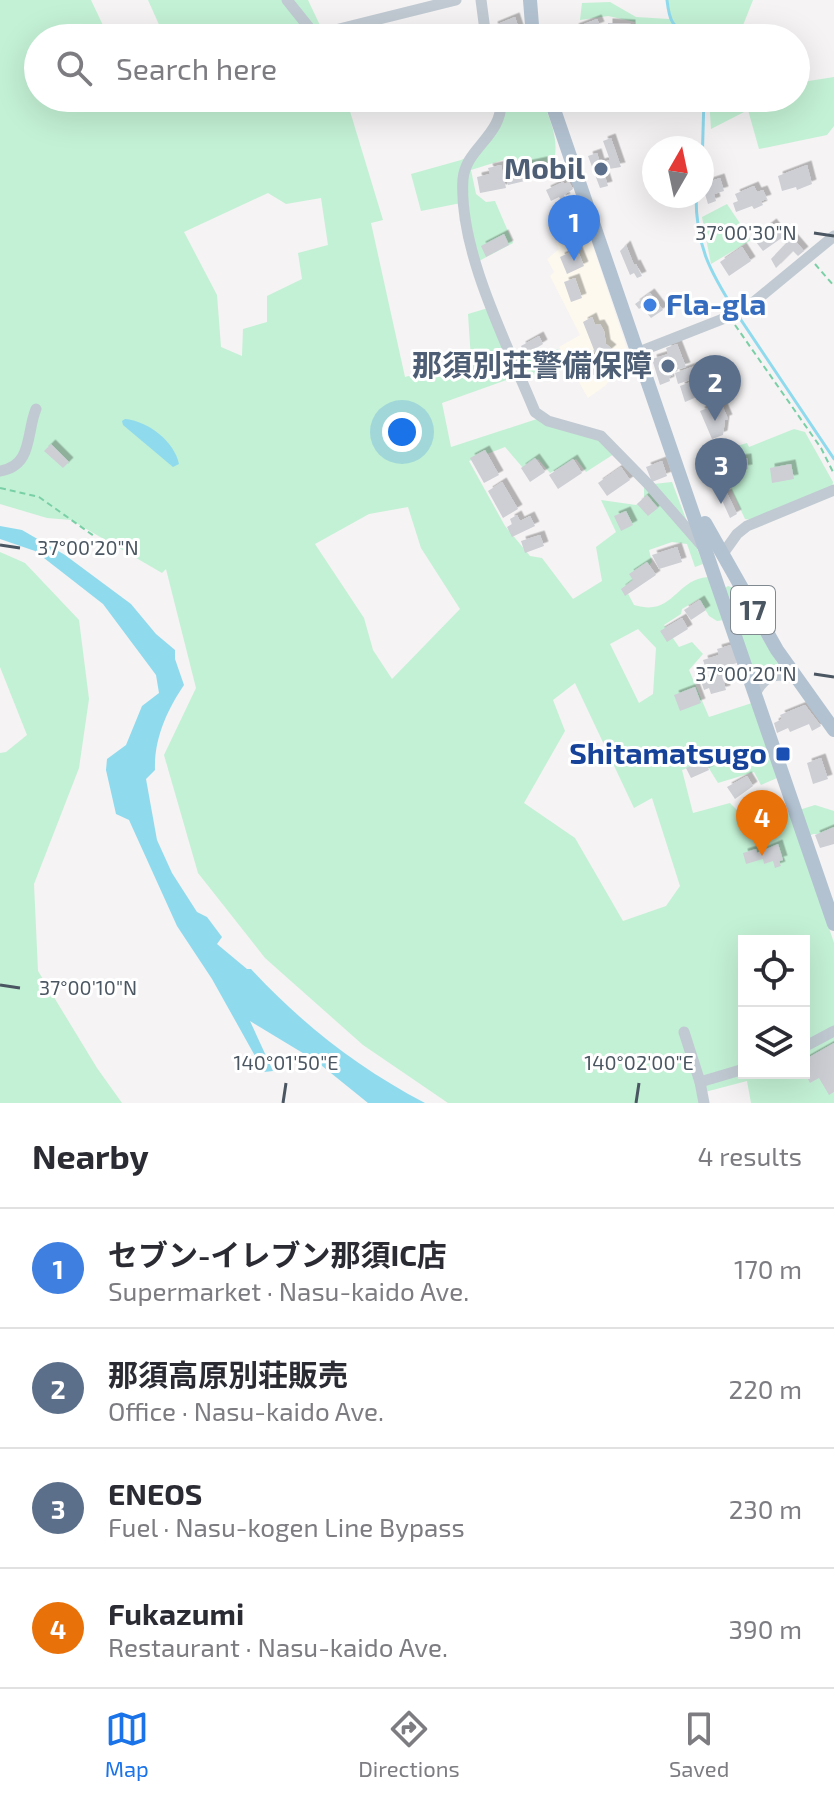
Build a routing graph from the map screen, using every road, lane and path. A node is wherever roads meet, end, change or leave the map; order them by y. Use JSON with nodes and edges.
{"nodes":[{"id":1,"x":287,"y":0,"type":"edge"},
{"id":2,"x":456,"y":0,"type":"edge"},
{"id":3,"x":481,"y":0,"type":"edge"},
{"id":4,"x":530,"y":0,"type":"edge"},
{"id":5,"x":306,"y":24,"type":"edge"},
{"id":6,"x":359,"y":24,"type":"edge"},
{"id":7,"x":484,"y":24,"type":"edge"},
{"id":8,"x":532,"y":24,"type":"edge"},
{"id":9,"x":498,"y":112,"type":"edge"},
{"id":10,"x":555,"y":112,"type":"edge"},
{"id":11,"x":834,"y":236,"type":"edge"},
{"id":12,"x":810,"y":257,"type":"junction"},
{"id":13,"x":834,"y":286,"type":"edge"},
{"id":14,"x":735,"y":315,"type":"junction"},
{"id":15,"x":636,"y":353,"type":"junction"},
{"id":16,"x":36,"y":409,"type":"dead end"},
{"id":17,"x":0,"y":471,"type":"edge"},
{"id":18,"x":834,"y":474,"type":"edge"},
{"id":19,"x":1,"y":487,"type":"edge"},
{"id":20,"x":834,"y":490,"type":"edge"},
{"id":21,"x":94,"y":536,"type":"dead end"},
{"id":22,"x":714,"y":553,"type":"junction"},
{"id":23,"x":796,"y":679,"type":"junction"},
{"id":24,"x":755,"y":694,"type":"junction"},
{"id":25,"x":834,"y":730,"type":"edge"},
{"id":26,"x":834,"y":924,"type":"edge"},
{"id":27,"x":834,"y":1031,"type":"edge"},
{"id":28,"x":684,"y":1032,"type":"dead end"},
{"id":29,"x":810,"y":1044,"type":"edge"},
{"id":30,"x":738,"y":1071,"type":"edge"},
{"id":31,"x":700,"y":1082,"type":"junction"},
{"id":32,"x":704,"y":1103,"type":"edge"}],
"edges":[{"from":1,"to":5,"type":"street"},
{"from":2,"to":6,"type":"street"},
{"from":3,"to":7,"type":"street"},
{"from":4,"to":8,"type":"main road"},
{"from":9,"to":22,"type":"street"},
{"from":10,"to":15,"type":"main road","number":"17"},
{"from":11,"to":12,"type":"street"},
{"from":12,"to":13,"type":"path"},
{"from":12,"to":14,"type":"street"},
{"from":14,"to":15,"type":"street"},
{"from":14,"to":18,"type":"path"},
{"from":15,"to":22,"type":"main road","number":"17"},
{"from":16,"to":17,"type":"street"},
{"from":19,"to":21,"type":"path"},
{"from":20,"to":22,"type":"street"},
{"from":22,"to":23,"type":"main road","number":"17"},
{"from":22,"to":24,"type":"main road","number":"17"},
{"from":23,"to":24,"type":"street"},
{"from":23,"to":25,"type":"main road","number":"17"},
{"from":24,"to":26,"type":"main road","number":"17"},
{"from":27,"to":29,"type":"street"},
{"from":28,"to":31,"type":"street"},
{"from":30,"to":31,"type":"street"},
{"from":31,"to":32,"type":"street"}]}
